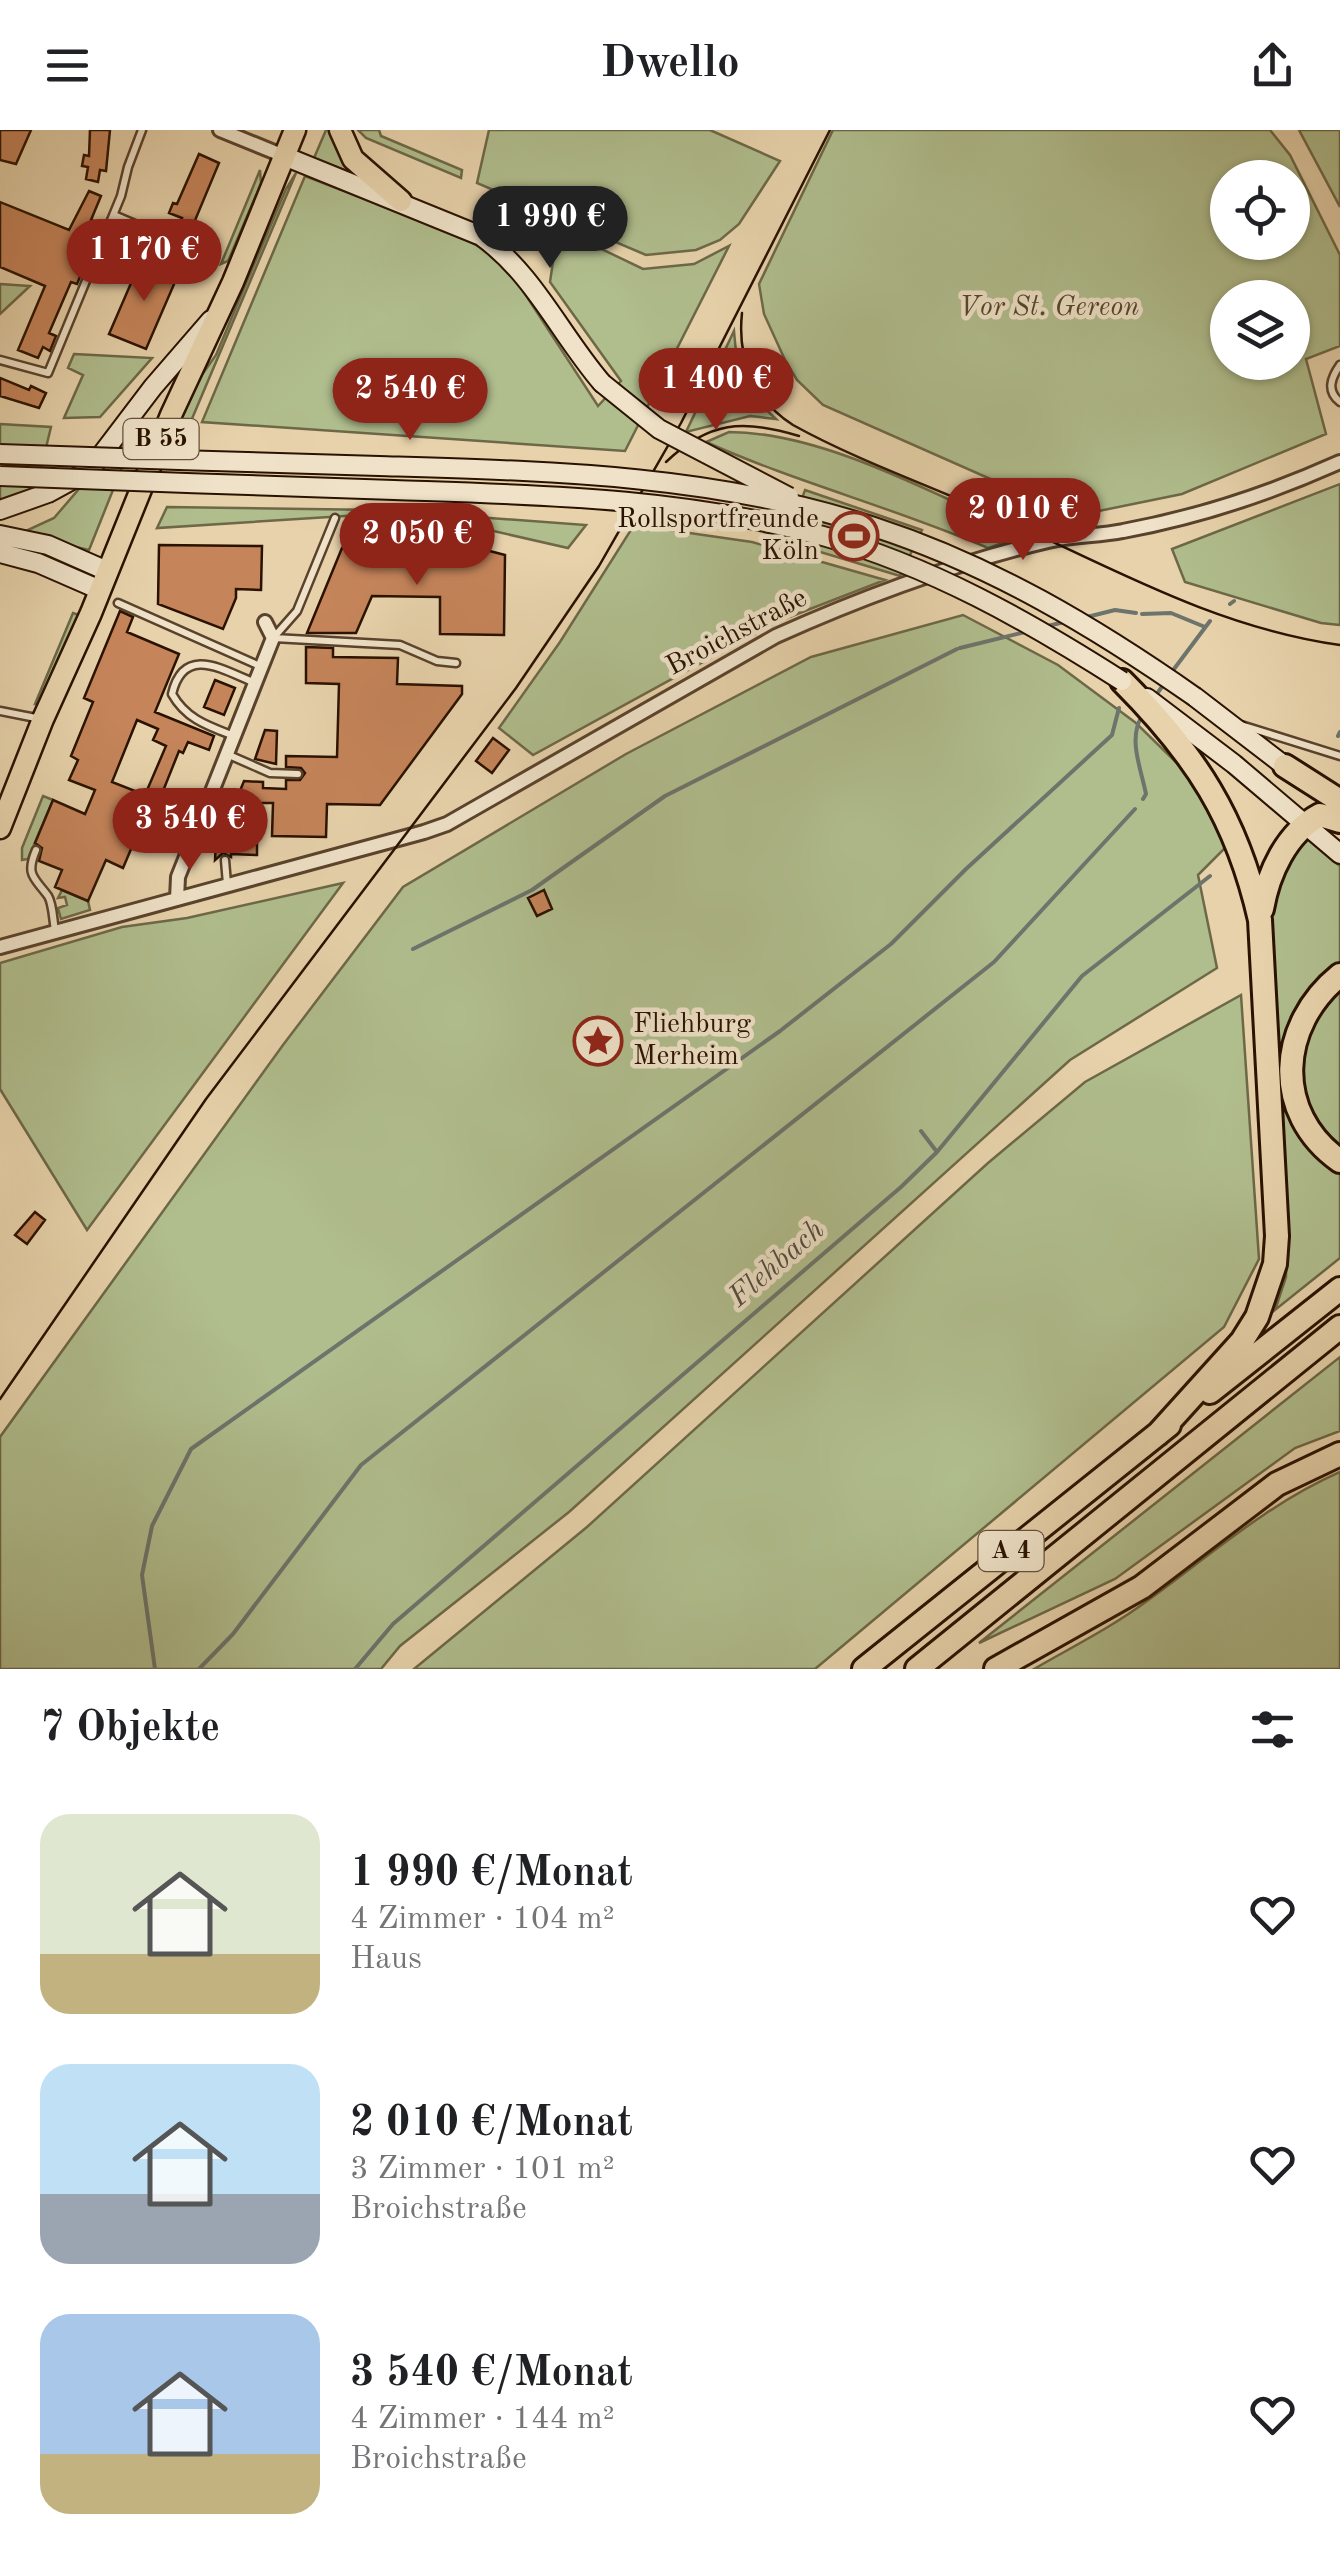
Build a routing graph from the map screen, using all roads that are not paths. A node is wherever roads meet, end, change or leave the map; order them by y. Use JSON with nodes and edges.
{"nodes":[{"id":1,"x":142,"y":130,"type":"edge"},
{"id":2,"x":220,"y":130,"type":"edge"},
{"id":3,"x":295,"y":130,"type":"edge"},
{"id":4,"x":340,"y":130,"type":"edge"},
{"id":5,"x":284,"y":156,"type":"junction"},
{"id":6,"x":401,"y":201,"type":"junction"},
{"id":7,"x":114,"y":215,"type":"junction"},
{"id":8,"x":210,"y":256,"type":"dead end"},
{"id":9,"x":221,"y":309,"type":"junction"},
{"id":10,"x":0,"y":360,"type":"edge"},
{"id":11,"x":1340,"y":365,"type":"edge"},
{"id":12,"x":1340,"y":402,"type":"edge"},
{"id":13,"x":0,"y":454,"type":"edge"},
{"id":14,"x":1340,"y":462,"type":"edge"},
{"id":15,"x":0,"y":476,"type":"edge"},
{"id":16,"x":812,"y":508,"type":"junction"},
{"id":17,"x":0,"y":510,"type":"edge"},
{"id":18,"x":334,"y":518,"type":"dead end"},
{"id":19,"x":0,"y":535,"type":"edge"},
{"id":20,"x":0,"y":553,"type":"edge"},
{"id":21,"x":104,"y":580,"type":"junction"},
{"id":22,"x":118,"y":602,"type":"dead end"},
{"id":23,"x":266,"y":622,"type":"dead end"},
{"id":24,"x":273,"y":638,"type":"junction"},
{"id":25,"x":456,"y":663,"type":"dead end"},
{"id":26,"x":263,"y":667,"type":"junction"},
{"id":27,"x":1122,"y":681,"type":"joint"},
{"id":28,"x":256,"y":684,"type":"junction"},
{"id":29,"x":4,"y":712,"type":"edge"},
{"id":30,"x":42,"y":720,"type":"junction"},
{"id":31,"x":0,"y":721,"type":"edge"},
{"id":32,"x":1232,"y":723,"type":"junction"},
{"id":33,"x":1175,"y":726,"type":"junction"},
{"id":34,"x":235,"y":736,"type":"junction"},
{"id":35,"x":228,"y":754,"type":"junction"},
{"id":36,"x":1340,"y":756,"type":"edge"},
{"id":37,"x":1286,"y":766,"type":"junction"},
{"id":38,"x":298,"y":774,"type":"dead end"},
{"id":39,"x":1340,"y":801,"type":"edge"},
{"id":40,"x":256,"y":814,"type":"dead end"},
{"id":41,"x":201,"y":817,"type":"junction"},
{"id":42,"x":1340,"y":818,"type":"edge"},
{"id":43,"x":1306,"y":824,"type":"junction"},
{"id":44,"x":0,"y":828,"type":"edge"},
{"id":45,"x":224,"y":842,"type":"dead end"},
{"id":46,"x":36,"y":850,"type":"dead end"},
{"id":47,"x":1340,"y":854,"type":"edge"},
{"id":48,"x":225,"y":860,"type":"dead end"},
{"id":49,"x":227,"y":885,"type":"junction"},
{"id":50,"x":176,"y":899,"type":"junction"},
{"id":51,"x":1260,"y":920,"type":"junction"},
{"id":52,"x":56,"y":932,"type":"junction"},
{"id":53,"x":0,"y":947,"type":"edge"},
{"id":54,"x":1340,"y":975,"type":"edge"},
{"id":55,"x":1340,"y":1162,"type":"edge"},
{"id":56,"x":1340,"y":1289,"type":"edge"},
{"id":57,"x":1340,"y":1327,"type":"edge"},
{"id":58,"x":1158,"y":1434,"type":"junction"},
{"id":59,"x":1340,"y":1454,"type":"edge"},
{"id":60,"x":864,"y":1669,"type":"edge"},
{"id":61,"x":917,"y":1669,"type":"edge"},
{"id":62,"x":996,"y":1669,"type":"edge"}],
"edges":[{"from":1,"to":7,"type":"lane"},
{"from":2,"to":5,"type":"street"},
{"from":3,"to":5,"type":"main road","number":"B 55"},
{"from":4,"to":6,"type":"main road"},
{"from":5,"to":6,"type":"main road"},
{"from":5,"to":9,"type":"main road","number":"B 55"},
{"from":6,"to":16,"type":"main road","bridge":true},
{"from":7,"to":8,"type":"lane"},
{"from":7,"to":10,"type":"lane"},
{"from":9,"to":17,"type":"main road"},
{"from":9,"to":21,"type":"main road","number":"B 55"},
{"from":11,"to":12,"type":"lane"},
{"from":13,"to":16,"type":"main road","bridge":true},
{"from":14,"to":49,"type":"street","name":"Broichstraße"},
{"from":15,"to":27,"type":"main road","bridge":true},
{"from":16,"to":32,"type":"main road","bridge":true},
{"from":18,"to":24,"type":"lane"},
{"from":19,"to":21,"type":"main road"},
{"from":20,"to":21,"type":"main road"},
{"from":21,"to":30,"type":"main road","number":"B 55"},
{"from":22,"to":26,"type":"lane"},
{"from":23,"to":24,"type":"street"},
{"from":24,"to":25,"type":"lane"},
{"from":24,"to":26,"type":"street"},
{"from":26,"to":28,"type":"street"},
{"from":27,"to":33,"type":"highway"},
{"from":28,"to":34,"type":"street"},
{"from":28,"to":34,"type":"lane"},
{"from":29,"to":30,"type":"lane"},
{"from":29,"to":31,"type":"lane"},
{"from":30,"to":44,"type":"main road","number":"B 55"},
{"from":32,"to":36,"type":"lane"},
{"from":32,"to":37,"type":"main road"},
{"from":33,"to":43,"type":"main road"},
{"from":33,"to":51,"type":"highway"},
{"from":34,"to":35,"type":"street"},
{"from":35,"to":38,"type":"lane"},
{"from":35,"to":41,"type":"street"},
{"from":37,"to":39,"type":"highway"},
{"from":37,"to":42,"type":"main road"},
{"from":40,"to":41,"type":"lane"},
{"from":41,"to":45,"type":"lane"},
{"from":41,"to":50,"type":"street"},
{"from":42,"to":43,"type":"highway"},
{"from":43,"to":47,"type":"main road"},
{"from":43,"to":51,"type":"highway"},
{"from":46,"to":52,"type":"lane"},
{"from":48,"to":49,"type":"lane"},
{"from":49,"to":50,"type":"street","name":"Broichstraße"},
{"from":50,"to":52,"type":"street","name":"Broichstraße"},
{"from":51,"to":58,"type":"highway"},
{"from":52,"to":53,"type":"street","name":"Broichstraße"},
{"from":54,"to":55,"type":"highway"},
{"from":56,"to":58,"type":"highway","number":"A 4"},
{"from":57,"to":61,"type":"highway","number":"A 4"},
{"from":58,"to":60,"type":"highway","number":"A 4"},
{"from":59,"to":62,"type":"highway"}]}
